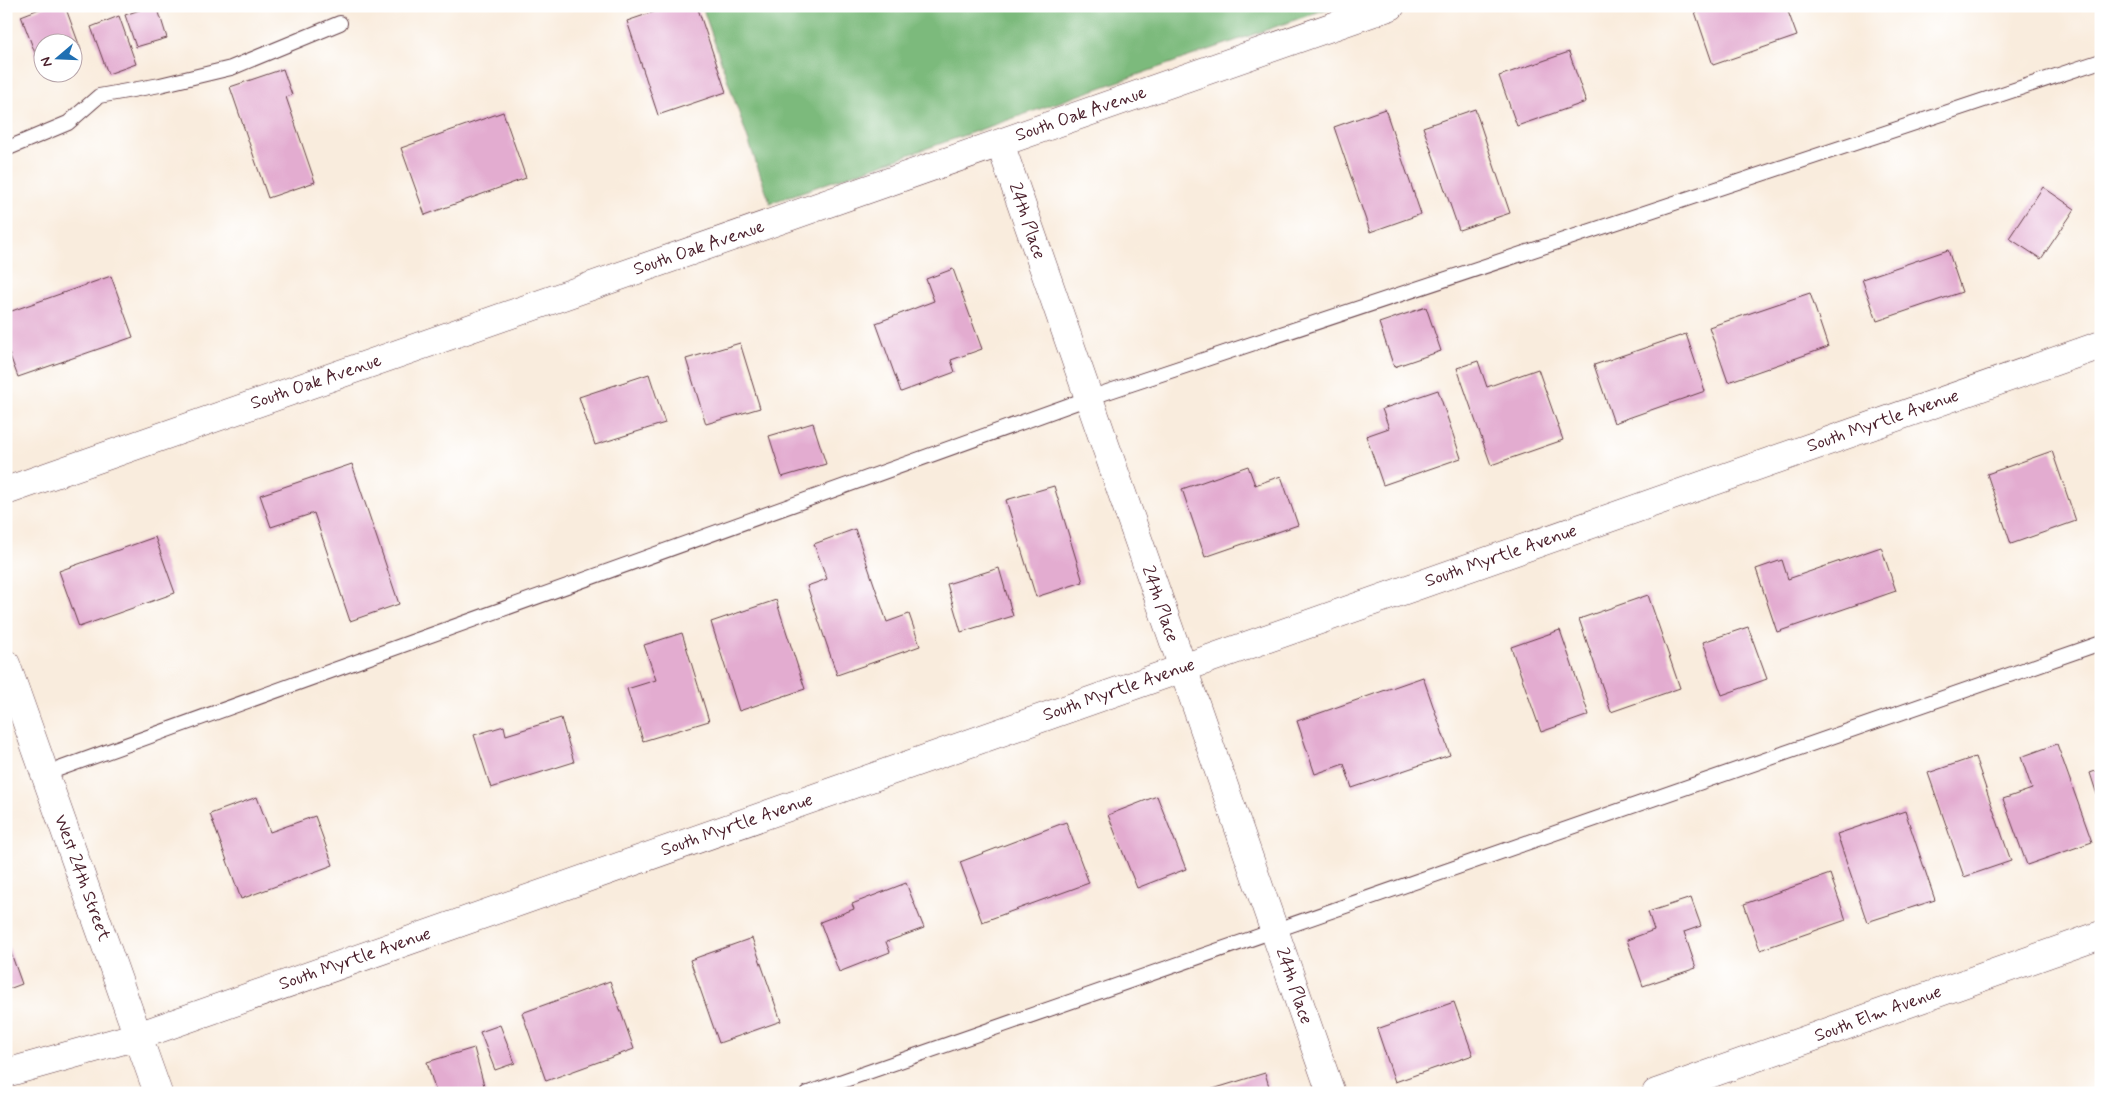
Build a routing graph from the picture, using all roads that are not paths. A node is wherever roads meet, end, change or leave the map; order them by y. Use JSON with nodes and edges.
{"nodes":[{"id":1,"x":1391,"y":6,"type":"edge"},
{"id":2,"x":340,"y":23,"type":"dead end"},
{"id":3,"x":2101,"y":61,"type":"edge"},
{"id":4,"x":1000,"y":143,"type":"junction"},
{"id":5,"x":6,"y":149,"type":"edge"},
{"id":6,"x":2101,"y":345,"type":"edge"},
{"id":7,"x":1089,"y":398,"type":"junction"},
{"id":8,"x":6,"y":491,"type":"edge"},
{"id":9,"x":2101,"y":643,"type":"edge"},
{"id":10,"x":6,"y":664,"type":"edge"},
{"id":11,"x":1183,"y":668,"type":"junction"},
{"id":12,"x":46,"y":774,"type":"junction"},
{"id":13,"x":1275,"y":932,"type":"junction"},
{"id":14,"x":2101,"y":935,"type":"edge"},
{"id":15,"x":138,"y":1036,"type":"junction"},
{"id":16,"x":6,"y":1073,"type":"edge"},
{"id":17,"x":158,"y":1093,"type":"edge"},
{"id":18,"x":808,"y":1093,"type":"edge"},
{"id":19,"x":1331,"y":1093,"type":"edge"},
{"id":20,"x":1656,"y":1093,"type":"edge"}],
"edges":[{"from":1,"to":4,"type":"street","name":"South Oak Avenue"},
{"from":2,"to":5,"type":"lane"},
{"from":3,"to":7,"type":"lane"},
{"from":4,"to":7,"type":"street","name":"24th Place"},
{"from":4,"to":8,"type":"street","name":"South Oak Avenue"},
{"from":6,"to":11,"type":"street","name":"South Myrtle Avenue"},
{"from":7,"to":11,"type":"street","name":"24th Place"},
{"from":7,"to":12,"type":"lane"},
{"from":9,"to":13,"type":"lane"},
{"from":10,"to":12,"type":"street","name":"West 24th Street"},
{"from":11,"to":13,"type":"street","name":"24th Place"},
{"from":11,"to":15,"type":"street","name":"South Myrtle Avenue"},
{"from":12,"to":15,"type":"street","name":"West 24th Street"},
{"from":13,"to":18,"type":"lane"},
{"from":13,"to":19,"type":"street","name":"24th Place"},
{"from":14,"to":20,"type":"street","name":"South Elm Avenue"},
{"from":15,"to":16,"type":"street","name":"South Myrtle Avenue"},
{"from":15,"to":17,"type":"street","name":"West 24th Street"}]}
